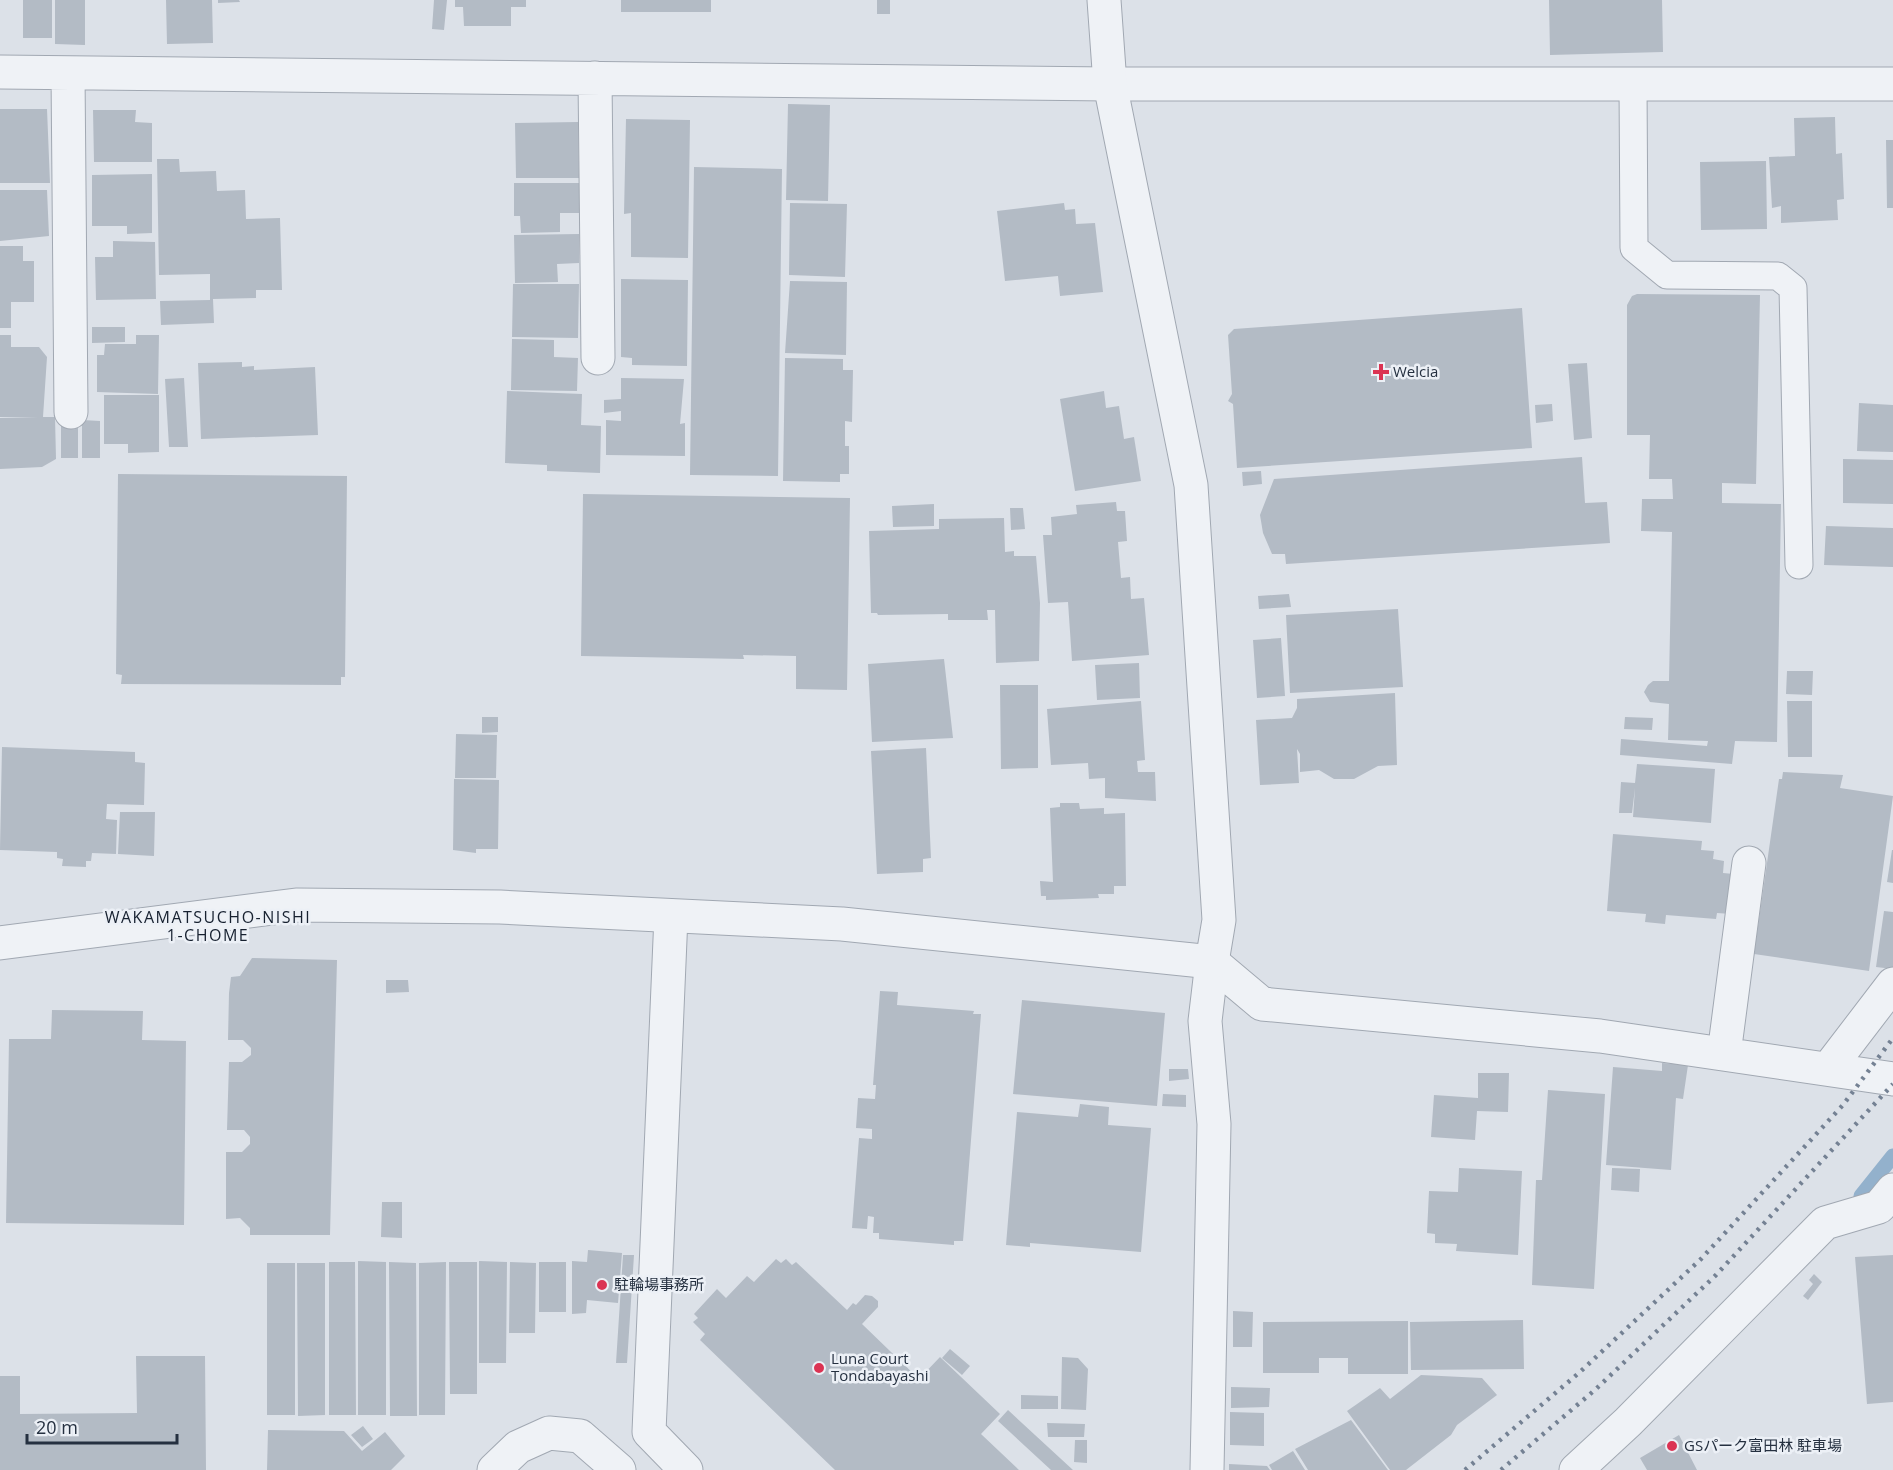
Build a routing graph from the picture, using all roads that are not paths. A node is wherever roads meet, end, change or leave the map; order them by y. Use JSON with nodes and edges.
{"nodes":[{"id":1,"x":1104,"y":0,"type":"edge"},
{"id":2,"x":0,"y":72,"type":"edge"},
{"id":3,"x":68,"y":73,"type":"junction"},
{"id":4,"x":595,"y":78,"type":"junction"},
{"id":5,"x":1110,"y":84,"type":"junction"},
{"id":6,"x":1633,"y":84,"type":"junction"},
{"id":7,"x":1893,"y":84,"type":"edge"},
{"id":8,"x":598,"y":358,"type":"dead end"},
{"id":9,"x":71,"y":412,"type":"dead end"},
{"id":10,"x":1799,"y":565,"type":"dead end"},
{"id":11,"x":1749,"y":863,"type":"dead end"},
{"id":12,"x":671,"y":916,"type":"junction"},
{"id":13,"x":0,"y":943,"type":"edge"},
{"id":14,"x":1212,"y":962,"type":"junction"},
{"id":15,"x":1893,"y":984,"type":"edge"},
{"id":16,"x":1724,"y":1054,"type":"junction"},
{"id":17,"x":1828,"y":1069,"type":"junction"},
{"id":18,"x":1893,"y":1079,"type":"edge"},
{"id":19,"x":1893,"y":1190,"type":"edge"},
{"id":20,"x":494,"y":1470,"type":"edge"},
{"id":21,"x":619,"y":1470,"type":"edge"},
{"id":22,"x":686,"y":1470,"type":"edge"},
{"id":23,"x":1207,"y":1470,"type":"edge"},
{"id":24,"x":1576,"y":1470,"type":"edge"}],
"edges":[{"from":1,"to":5,"type":"street"},
{"from":2,"to":3,"type":"street"},
{"from":3,"to":4,"type":"street"},
{"from":3,"to":9,"type":"street"},
{"from":4,"to":5,"type":"street"},
{"from":4,"to":8,"type":"street"},
{"from":5,"to":6,"type":"street"},
{"from":5,"to":14,"type":"street"},
{"from":6,"to":7,"type":"street"},
{"from":6,"to":10,"type":"lane"},
{"from":11,"to":16,"type":"street"},
{"from":12,"to":13,"type":"street"},
{"from":12,"to":14,"type":"street"},
{"from":12,"to":22,"type":"street"},
{"from":14,"to":16,"type":"street"},
{"from":14,"to":23,"type":"street"},
{"from":15,"to":17,"type":"street"},
{"from":16,"to":17,"type":"street"},
{"from":17,"to":18,"type":"street"},
{"from":19,"to":24,"type":"street"},
{"from":20,"to":21,"type":"street"}]}
